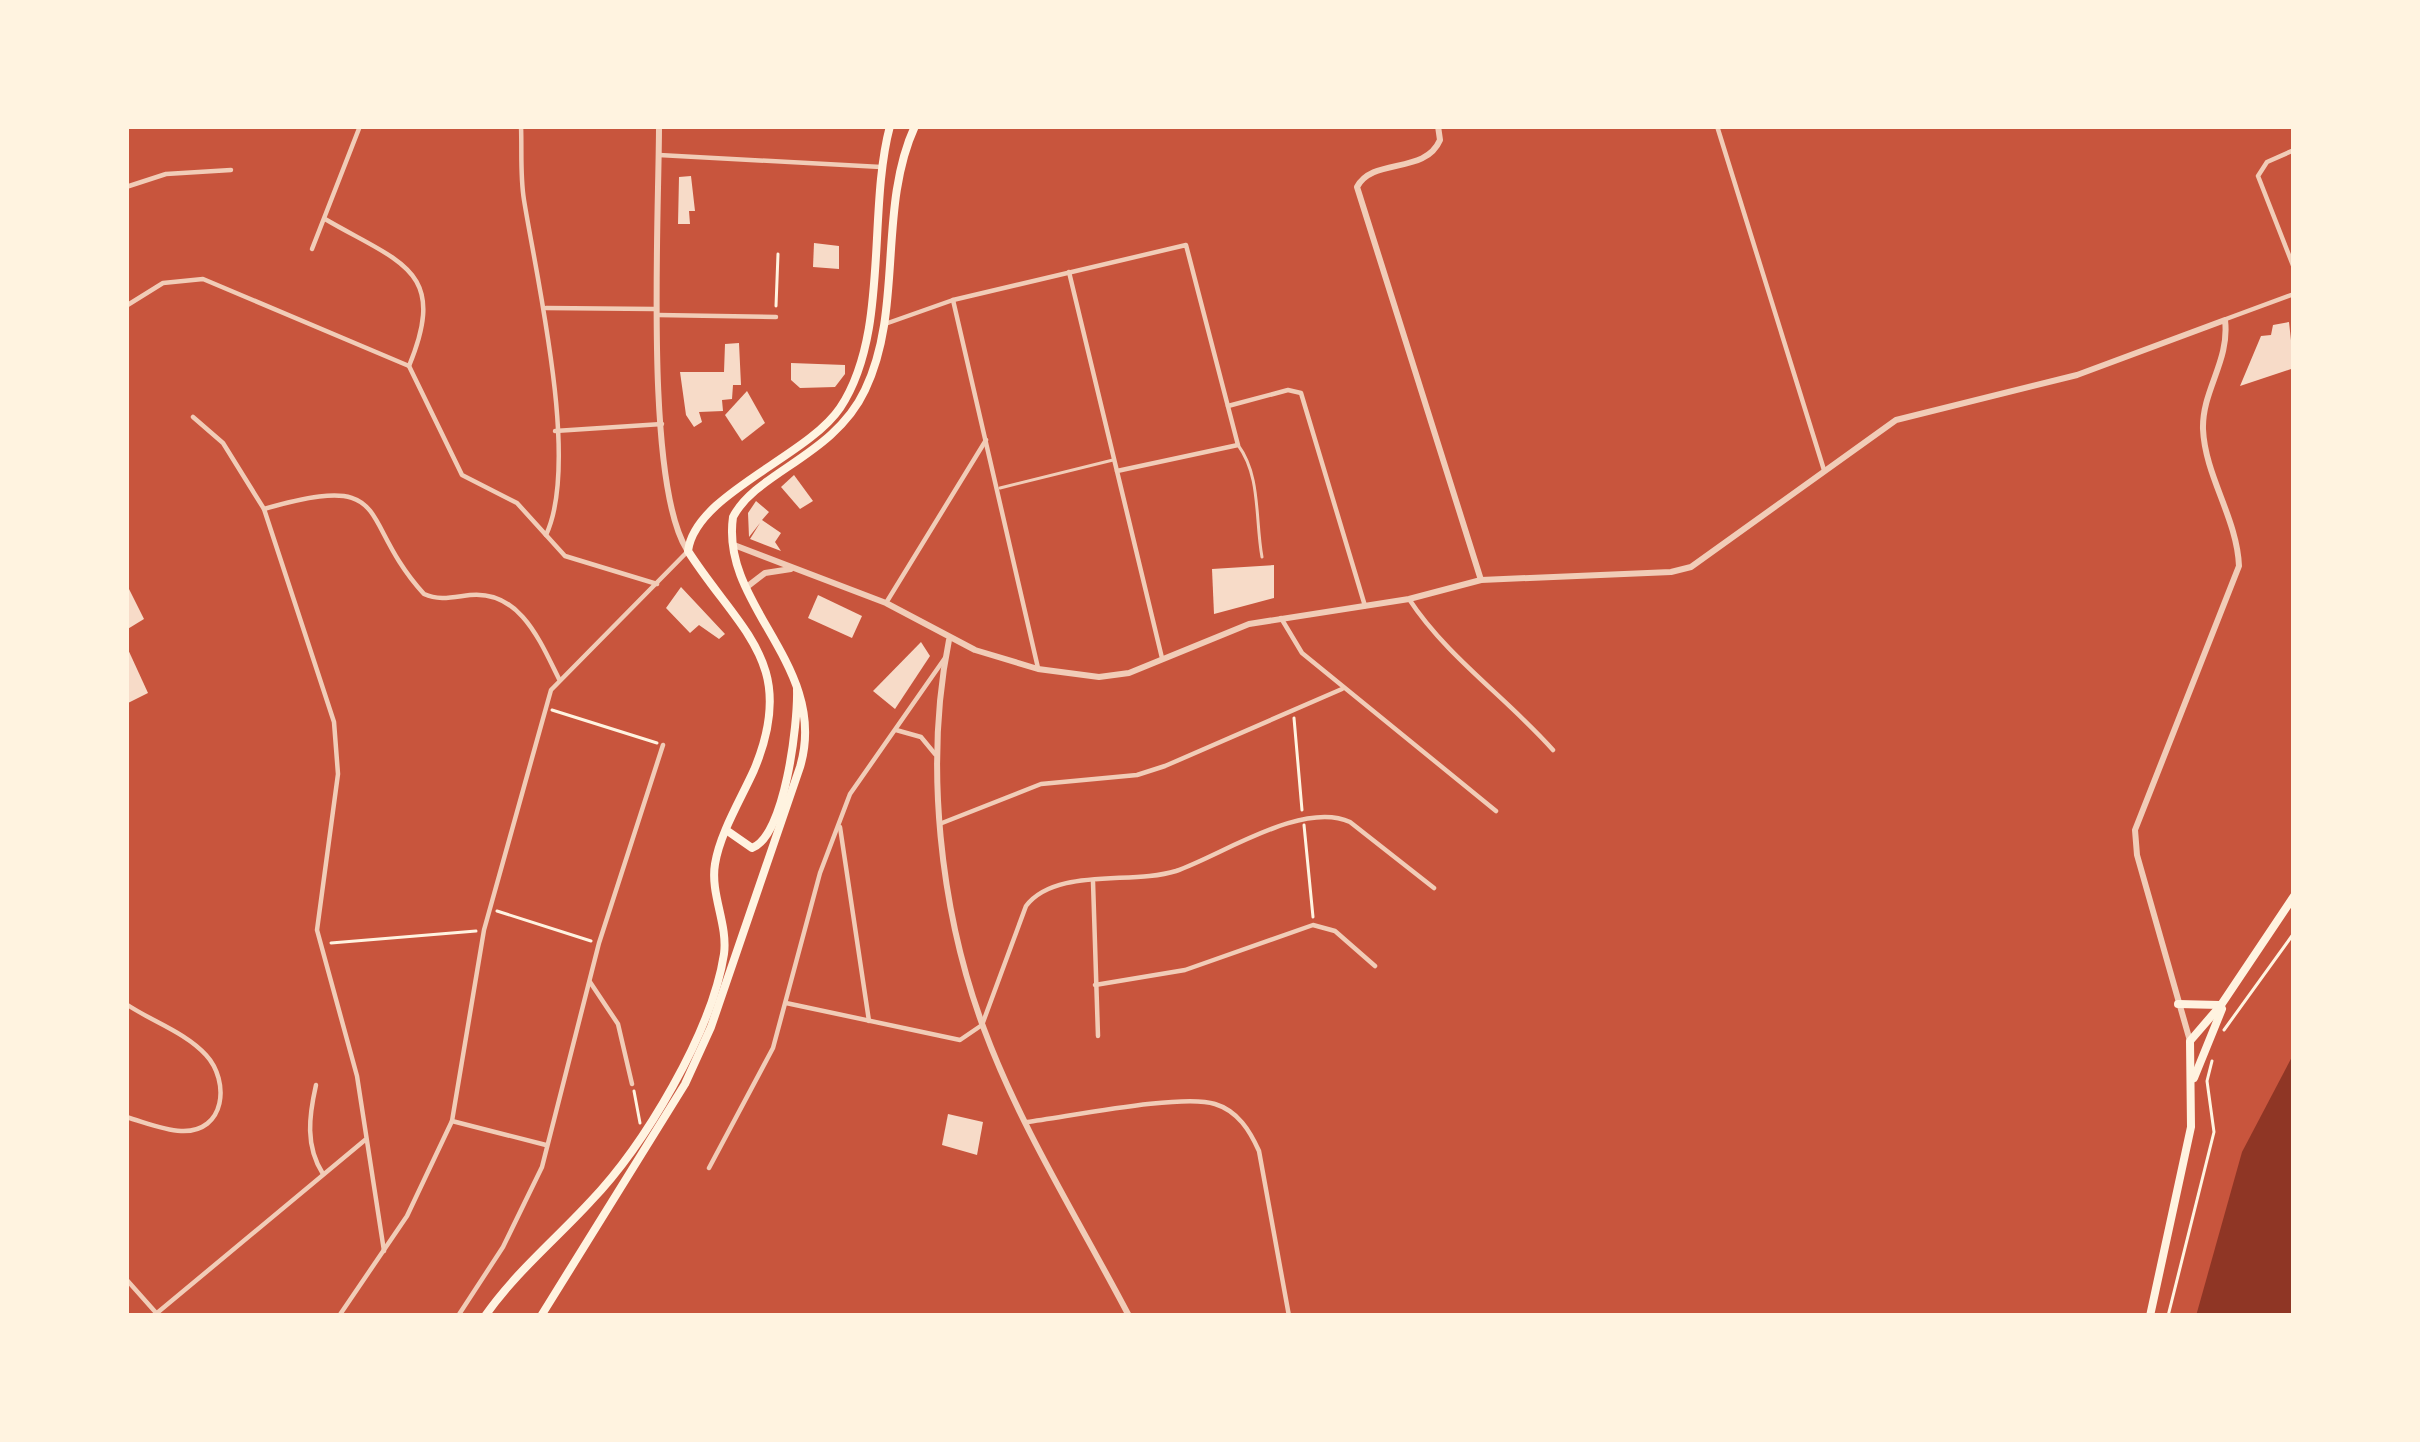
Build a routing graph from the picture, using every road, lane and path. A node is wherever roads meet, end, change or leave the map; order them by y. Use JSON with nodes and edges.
{"nodes":[{"id":1,"x":360,"y":126,"type":"edge"},
{"id":2,"x":521,"y":126,"type":"edge"},
{"id":3,"x":659,"y":126,"type":"edge"},
{"id":4,"x":890,"y":126,"type":"edge"},
{"id":5,"x":915,"y":126,"type":"edge"},
{"id":6,"x":1438,"y":126,"type":"edge"},
{"id":7,"x":1717,"y":126,"type":"edge"},
{"id":8,"x":2294,"y":150,"type":"edge"},
{"id":9,"x":659,"y":155,"type":"junction"},
{"id":10,"x":882,"y":167,"type":"junction"},
{"id":11,"x":231,"y":170,"type":"dead end"},
{"id":12,"x":126,"y":187,"type":"edge"},
{"id":13,"x":325,"y":219,"type":"junction"},
{"id":14,"x":312,"y":249,"type":"dead end"},
{"id":15,"x":778,"y":254,"type":"dead end"},
{"id":16,"x":2294,"y":268,"type":"edge"},
{"id":17,"x":1069,"y":271,"type":"junction"},
{"id":18,"x":2294,"y":294,"type":"edge"},
{"id":19,"x":953,"y":300,"type":"junction"},
{"id":20,"x":126,"y":306,"type":"edge"},
{"id":21,"x":546,"y":308,"type":"junction"},
{"id":22,"x":658,"y":312,"type":"junction"},
{"id":23,"x":776,"y":317,"type":"joint"},
{"id":24,"x":2225,"y":320,"type":"junction"},
{"id":25,"x":881,"y":327,"type":"junction"},
{"id":26,"x":409,"y":367,"type":"junction"},
{"id":27,"x":1228,"y":406,"type":"junction"},
{"id":28,"x":194,"y":417,"type":"dead end"},
{"id":29,"x":662,"y":424,"type":"junction"},
{"id":30,"x":555,"y":431,"type":"junction"},
{"id":31,"x":986,"y":440,"type":"junction"},
{"id":32,"x":1238,"y":445,"type":"junction"},
{"id":33,"x":1114,"y":459,"type":"junction"},
{"id":34,"x":1825,"y":470,"type":"junction"},
{"id":35,"x":1117,"y":471,"type":"junction"},
{"id":36,"x":997,"y":488,"type":"junction"},
{"id":37,"x":264,"y":509,"type":"junction"},
{"id":38,"x":546,"y":535,"type":"junction"},
{"id":39,"x":734,"y":545,"type":"junction"},
{"id":40,"x":688,"y":551,"type":"junction"},
{"id":41,"x":1262,"y":557,"type":"dead end"},
{"id":42,"x":795,"y":569,"type":"junction"},
{"id":43,"x":1481,"y":580,"type":"junction"},
{"id":44,"x":658,"y":585,"type":"junction"},
{"id":45,"x":748,"y":586,"type":"junction"},
{"id":46,"x":1409,"y":599,"type":"junction"},
{"id":47,"x":886,"y":603,"type":"junction"},
{"id":48,"x":1365,"y":606,"type":"junction"},
{"id":49,"x":1281,"y":618,"type":"junction"},
{"id":50,"x":949,"y":640,"type":"junction"},
{"id":51,"x":945,"y":658,"type":"junction"},
{"id":52,"x":1162,"y":658,"type":"junction"},
{"id":53,"x":1038,"y":669,"type":"junction"},
{"id":54,"x":559,"y":679,"type":"junction"},
{"id":55,"x":796,"y":682,"type":"junction"},
{"id":56,"x":1342,"y":689,"type":"junction"},
{"id":57,"x":544,"y":708,"type":"junction"},
{"id":58,"x":896,"y":730,"type":"junction"},
{"id":59,"x":662,"y":745,"type":"joint"},
{"id":60,"x":1553,"y":750,"type":"dead end"},
{"id":61,"x":938,"y":758,"type":"junction"},
{"id":62,"x":1496,"y":811,"type":"dead end"},
{"id":63,"x":839,"y":822,"type":"junction"},
{"id":64,"x":940,"y":824,"type":"junction"},
{"id":65,"x":728,"y":831,"type":"junction"},
{"id":66,"x":1093,"y":882,"type":"junction"},
{"id":67,"x":1434,"y":887,"type":"dead end"},
{"id":68,"x":2294,"y":896,"type":"edge"},
{"id":69,"x":490,"y":909,"type":"junction"},
{"id":70,"x":484,"y":930,"type":"junction"},
{"id":71,"x":2294,"y":933,"type":"edge"},
{"id":72,"x":319,"y":944,"type":"junction"},
{"id":73,"x":598,"y":944,"type":"junction"},
{"id":74,"x":1375,"y":966,"type":"dead end"},
{"id":75,"x":590,"y":982,"type":"junction"},
{"id":76,"x":2232,"y":983,"type":"junction"},
{"id":77,"x":1095,"y":986,"type":"junction"},
{"id":78,"x":786,"y":1003,"type":"junction"},
{"id":79,"x":126,"y":1004,"type":"edge"},
{"id":80,"x":2178,"y":1004,"type":"junction"},
{"id":81,"x":2222,"y":1005,"type":"junction"},
{"id":82,"x":869,"y":1021,"type":"junction"},
{"id":83,"x":982,"y":1025,"type":"junction"},
{"id":84,"x":1098,"y":1036,"type":"dead end"},
{"id":85,"x":2218,"y":1039,"type":"dead end"},
{"id":86,"x":2190,"y":1041,"type":"junction"},
{"id":87,"x":2212,"y":1060,"type":"dead end"},
{"id":88,"x":632,"y":1084,"type":"joint"},
{"id":89,"x":316,"y":1085,"type":"dead end"},
{"id":90,"x":2192,"y":1086,"type":"junction"},
{"id":91,"x":126,"y":1118,"type":"edge"},
{"id":92,"x":452,"y":1121,"type":"junction"},
{"id":93,"x":1027,"y":1122,"type":"junction"},
{"id":94,"x":640,"y":1138,"type":"junction"},
{"id":95,"x":367,"y":1139,"type":"junction"},
{"id":96,"x":547,"y":1145,"type":"junction"},
{"id":97,"x":709,"y":1168,"type":"dead end"},
{"id":98,"x":322,"y":1174,"type":"junction"},
{"id":99,"x":384,"y":1251,"type":"junction"},
{"id":100,"x":126,"y":1279,"type":"edge"},
{"id":101,"x":158,"y":1315,"type":"edge"},
{"id":102,"x":339,"y":1316,"type":"edge"},
{"id":103,"x":458,"y":1316,"type":"edge"},
{"id":104,"x":485,"y":1316,"type":"edge"},
{"id":105,"x":541,"y":1316,"type":"edge"},
{"id":106,"x":1129,"y":1316,"type":"edge"},
{"id":107,"x":1289,"y":1316,"type":"edge"},
{"id":108,"x":2150,"y":1316,"type":"edge"},
{"id":109,"x":2168,"y":1316,"type":"edge"}],
"edges":[{"from":1,"to":13,"type":"street"},
{"from":2,"to":21,"type":"street"},
{"from":3,"to":9,"type":"street"},
{"from":4,"to":10,"type":"main road"},
{"from":5,"to":25,"type":"main road"},
{"from":6,"to":43,"type":"street"},
{"from":7,"to":34,"type":"street"},
{"from":8,"to":16,"type":"street"},
{"from":9,"to":10,"type":"street"},
{"from":9,"to":22,"type":"street"},
{"from":10,"to":40,"type":"main road"},
{"from":11,"to":12,"type":"street"},
{"from":13,"to":14,"type":"street"},
{"from":13,"to":26,"type":"street"},
{"from":15,"to":23,"type":"path"},
{"from":17,"to":19,"type":"street"},
{"from":17,"to":27,"type":"street"},
{"from":17,"to":33,"type":"street"},
{"from":18,"to":24,"type":"street"},
{"from":19,"to":25,"type":"street"},
{"from":19,"to":31,"type":"street"},
{"from":20,"to":26,"type":"street"},
{"from":21,"to":22,"type":"street"},
{"from":21,"to":30,"type":"street"},
{"from":22,"to":23,"type":"street"},
{"from":22,"to":29,"type":"street"},
{"from":24,"to":34,"type":"street"},
{"from":24,"to":80,"type":"street"},
{"from":25,"to":39,"type":"main road"},
{"from":26,"to":38,"type":"street"},
{"from":27,"to":32,"type":"street"},
{"from":27,"to":48,"type":"street"},
{"from":28,"to":37,"type":"street"},
{"from":29,"to":30,"type":"street"},
{"from":29,"to":40,"type":"street"},
{"from":30,"to":38,"type":"street"},
{"from":31,"to":36,"type":"street"},
{"from":31,"to":47,"type":"street"},
{"from":32,"to":35,"type":"street"},
{"from":32,"to":41,"type":"lane"},
{"from":33,"to":35,"type":"street"},
{"from":33,"to":36,"type":"lane"},
{"from":34,"to":43,"type":"street"},
{"from":35,"to":52,"type":"street"},
{"from":36,"to":53,"type":"street"},
{"from":37,"to":54,"type":"street"},
{"from":37,"to":72,"type":"street"},
{"from":38,"to":44,"type":"street"},
{"from":39,"to":42,"type":"street"},
{"from":39,"to":45,"type":"main road"},
{"from":40,"to":44,"type":"street"},
{"from":40,"to":65,"type":"main road"},
{"from":42,"to":45,"type":"street"},
{"from":42,"to":47,"type":"street"},
{"from":43,"to":46,"type":"street"},
{"from":44,"to":54,"type":"street"},
{"from":45,"to":55,"type":"main road"},
{"from":46,"to":48,"type":"street"},
{"from":46,"to":60,"type":"street"},
{"from":47,"to":50,"type":"street"},
{"from":48,"to":49,"type":"street"},
{"from":49,"to":52,"type":"street"},
{"from":49,"to":56,"type":"street"},
{"from":50,"to":51,"type":"street"},
{"from":50,"to":53,"type":"street"},
{"from":51,"to":58,"type":"street"},
{"from":51,"to":61,"type":"street"},
{"from":52,"to":53,"type":"street"},
{"from":54,"to":57,"type":"street"},
{"from":55,"to":65,"type":"main road"},
{"from":55,"to":105,"type":"main road"},
{"from":56,"to":62,"type":"street"},
{"from":56,"to":64,"type":"street"},
{"from":57,"to":59,"type":"path"},
{"from":57,"to":69,"type":"street"},
{"from":58,"to":61,"type":"street"},
{"from":58,"to":63,"type":"street"},
{"from":59,"to":73,"type":"street"},
{"from":61,"to":64,"type":"street"},
{"from":63,"to":78,"type":"street"},
{"from":63,"to":82,"type":"street"},
{"from":64,"to":83,"type":"street"},
{"from":65,"to":94,"type":"main road"},
{"from":66,"to":67,"type":"street"},
{"from":66,"to":77,"type":"street"},
{"from":66,"to":83,"type":"street"},
{"from":68,"to":76,"type":"main road"},
{"from":69,"to":70,"type":"street"},
{"from":69,"to":73,"type":"path"},
{"from":70,"to":72,"type":"path"},
{"from":70,"to":92,"type":"street"},
{"from":71,"to":85,"type":"path"},
{"from":72,"to":95,"type":"street"},
{"from":73,"to":75,"type":"street"},
{"from":74,"to":77,"type":"street"},
{"from":75,"to":88,"type":"street"},
{"from":75,"to":96,"type":"street"},
{"from":76,"to":81,"type":"main road"},
{"from":76,"to":90,"type":"main road"},
{"from":77,"to":84,"type":"street"},
{"from":78,"to":82,"type":"street"},
{"from":78,"to":97,"type":"street"},
{"from":79,"to":91,"type":"street"},
{"from":80,"to":81,"type":"main road"},
{"from":80,"to":86,"type":"street"},
{"from":81,"to":86,"type":"main road"},
{"from":82,"to":83,"type":"street"},
{"from":83,"to":93,"type":"street"},
{"from":86,"to":90,"type":"main road"},
{"from":87,"to":109,"type":"path"},
{"from":88,"to":94,"type":"path"},
{"from":89,"to":98,"type":"street"},
{"from":90,"to":108,"type":"main road"},
{"from":92,"to":96,"type":"street"},
{"from":92,"to":99,"type":"street"},
{"from":93,"to":106,"type":"street"},
{"from":93,"to":107,"type":"street"},
{"from":94,"to":104,"type":"main road"},
{"from":95,"to":98,"type":"street"},
{"from":95,"to":99,"type":"street"},
{"from":96,"to":103,"type":"street"},
{"from":98,"to":101,"type":"street"},
{"from":99,"to":102,"type":"street"},
{"from":100,"to":101,"type":"street"}]}
